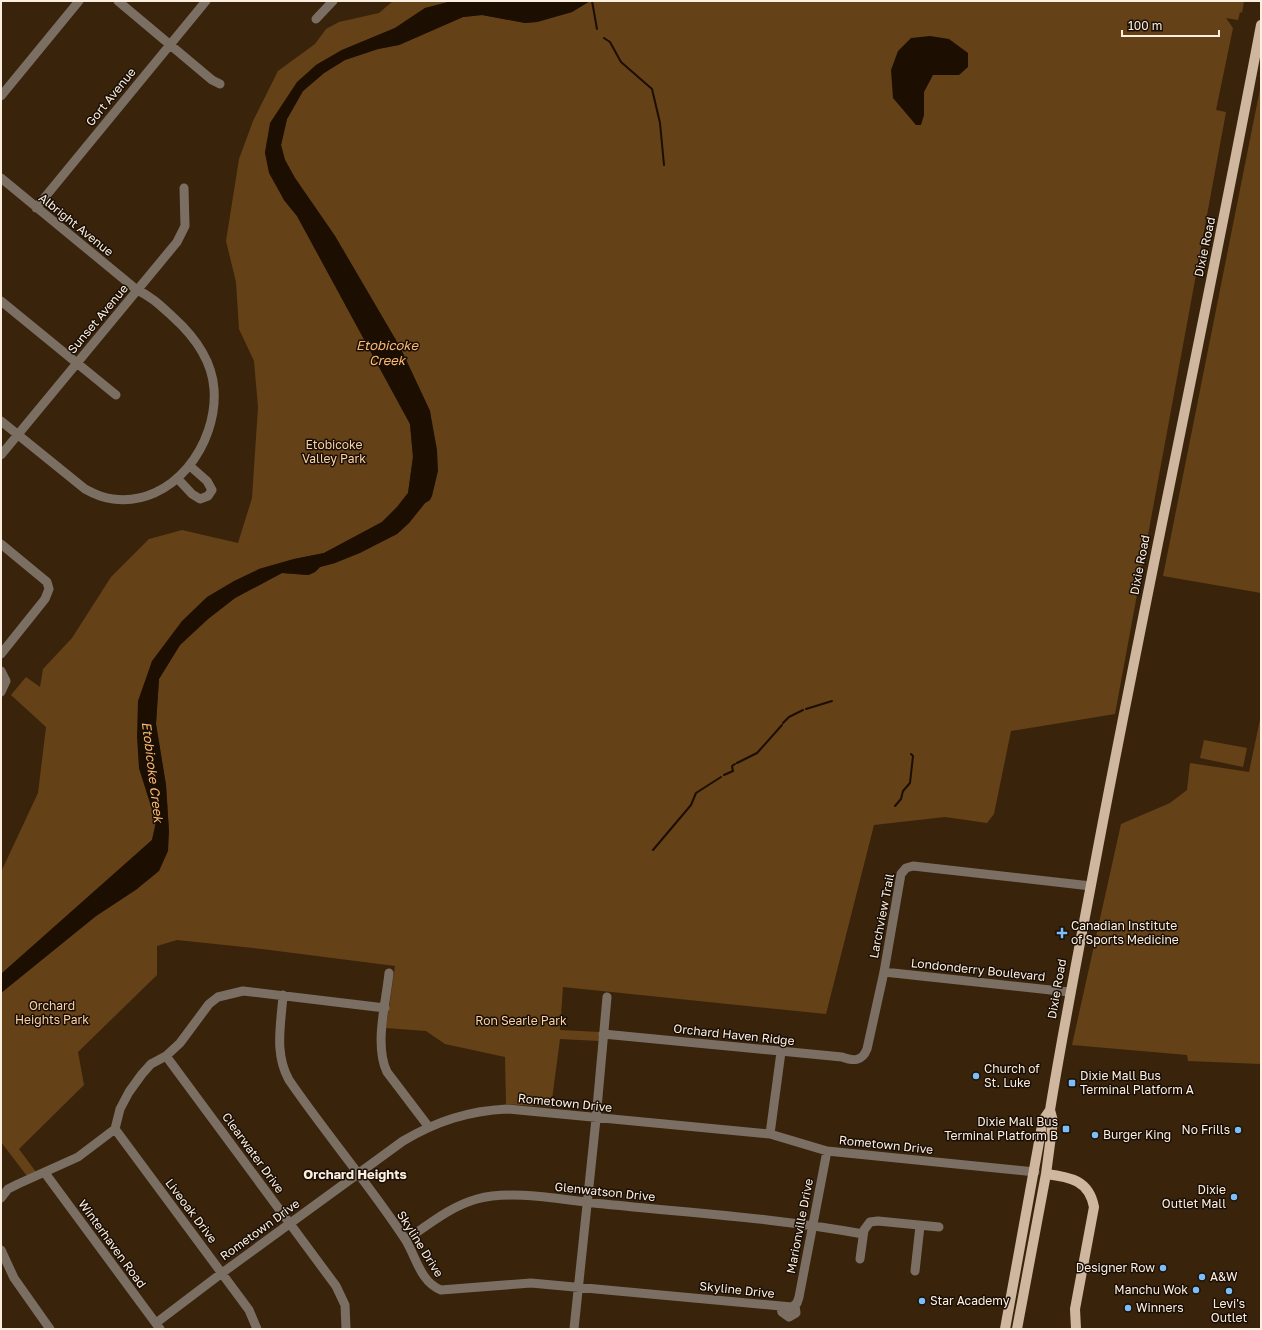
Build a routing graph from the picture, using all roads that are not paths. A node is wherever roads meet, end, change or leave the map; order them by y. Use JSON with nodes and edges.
{"nodes":[{"id":1,"x":79,"y":1,"type":"edge"},
{"id":2,"x":118,"y":1,"type":"edge"},
{"id":3,"x":206,"y":1,"type":"edge"},
{"id":4,"x":333,"y":1,"type":"edge"},
{"id":5,"x":316,"y":19,"type":"dead end"},
{"id":6,"x":1261,"y":26,"type":"edge"},
{"id":7,"x":170,"y":44,"type":"junction"},
{"id":8,"x":220,"y":84,"type":"dead end"},
{"id":9,"x":1,"y":96,"type":"edge"},
{"id":10,"x":1,"y":178,"type":"edge"},
{"id":11,"x":184,"y":188,"type":"dead end"},
{"id":12,"x":36,"y":208,"type":"junction"},
{"id":13,"x":137,"y":290,"type":"junction"},
{"id":14,"x":1,"y":300,"type":"edge"},
{"id":15,"x":76,"y":363,"type":"junction"},
{"id":16,"x":116,"y":395,"type":"dead end"},
{"id":17,"x":1,"y":421,"type":"edge"},
{"id":18,"x":17,"y":435,"type":"junction"},
{"id":19,"x":1,"y":455,"type":"edge"},
{"id":20,"x":190,"y":466,"type":"junction"},
{"id":21,"x":178,"y":479,"type":"junction"},
{"id":22,"x":1,"y":544,"type":"edge"},
{"id":23,"x":1,"y":654,"type":"edge"},
{"id":24,"x":1,"y":671,"type":"edge"},
{"id":25,"x":1,"y":692,"type":"edge"},
{"id":26,"x":1091,"y":886,"type":"junction"},
{"id":27,"x":884,"y":972,"type":"junction"},
{"id":28,"x":389,"y":973,"type":"dead end"},
{"id":29,"x":1070,"y":992,"type":"junction"},
{"id":30,"x":283,"y":996,"type":"junction"},
{"id":31,"x":607,"y":997,"type":"dead end"},
{"id":32,"x":385,"y":1008,"type":"junction"},
{"id":33,"x":603,"y":1034,"type":"junction"},
{"id":34,"x":781,"y":1052,"type":"junction"},
{"id":35,"x":166,"y":1056,"type":"junction"},
{"id":36,"x":862,"y":1057,"type":"joint"},
{"id":37,"x":1050,"y":1110,"type":"junction"},
{"id":38,"x":596,"y":1119,"type":"junction"},
{"id":39,"x":428,"y":1126,"type":"junction"},
{"id":40,"x":115,"y":1129,"type":"junction"},
{"id":41,"x":770,"y":1134,"type":"junction"},
{"id":42,"x":827,"y":1151,"type":"junction"},
{"id":43,"x":1035,"y":1172,"type":"junction"},
{"id":44,"x":45,"y":1173,"type":"junction"},
{"id":45,"x":358,"y":1173,"type":"junction"},
{"id":46,"x":1046,"y":1174,"type":"junction"},
{"id":47,"x":1,"y":1198,"type":"edge"},
{"id":48,"x":586,"y":1202,"type":"junction"},
{"id":49,"x":290,"y":1224,"type":"junction"},
{"id":50,"x":813,"y":1225,"type":"junction"},
{"id":51,"x":920,"y":1226,"type":"junction"},
{"id":52,"x":939,"y":1227,"type":"dead end"},
{"id":53,"x":863,"y":1234,"type":"junction"},
{"id":54,"x":406,"y":1240,"type":"junction"},
{"id":55,"x":1,"y":1250,"type":"edge"},
{"id":56,"x":860,"y":1259,"type":"dead end"},
{"id":57,"x":915,"y":1271,"type":"dead end"},
{"id":58,"x":222,"y":1273,"type":"junction"},
{"id":59,"x":579,"y":1287,"type":"junction"},
{"id":60,"x":795,"y":1305,"type":"joint"},
{"id":61,"x":158,"y":1326,"type":"edge"},
{"id":62,"x":50,"y":1329,"type":"edge"},
{"id":63,"x":257,"y":1329,"type":"edge"},
{"id":64,"x":346,"y":1329,"type":"edge"},
{"id":65,"x":574,"y":1329,"type":"edge"},
{"id":66,"x":1005,"y":1329,"type":"edge"},
{"id":67,"x":1017,"y":1329,"type":"edge"},
{"id":68,"x":1076,"y":1329,"type":"edge"}],
"edges":[{"from":1,"to":9,"type":"street"},
{"from":2,"to":7,"type":"street"},
{"from":3,"to":7,"type":"street","name":"Gort Avenue"},
{"from":4,"to":5,"type":"street"},
{"from":6,"to":26,"type":"main road","name":"Dixie Road"},
{"from":7,"to":8,"type":"street"},
{"from":7,"to":12,"type":"street","name":"Gort Avenue"},
{"from":10,"to":12,"type":"street","name":"Albright Avenue"},
{"from":11,"to":13,"type":"street","name":"Sunset Avenue"},
{"from":12,"to":13,"type":"street","name":"Albright Avenue"},
{"from":13,"to":15,"type":"street","name":"Sunset Avenue"},
{"from":13,"to":20,"type":"street","name":"Albright Avenue"},
{"from":14,"to":15,"type":"street"},
{"from":15,"to":16,"type":"street"},
{"from":15,"to":18,"type":"street","name":"Sunset Avenue"},
{"from":17,"to":18,"type":"street","name":"Albright Avenue"},
{"from":18,"to":19,"type":"street","name":"Sunset Avenue"},
{"from":18,"to":21,"type":"street","name":"Albright Avenue"},
{"from":20,"to":21,"type":"street","name":"Albright Avenue"},
{"from":20,"to":21,"type":"street"},
{"from":22,"to":23,"type":"street"},
{"from":24,"to":25,"type":"street"},
{"from":26,"to":27,"type":"street","name":"Larchview Trail"},
{"from":26,"to":29,"type":"main road","name":"Dixie Road"},
{"from":27,"to":29,"type":"street","name":"Londonderry Boulevard"},
{"from":27,"to":36,"type":"street","name":"Larchview Trail"},
{"from":28,"to":32,"type":"street"},
{"from":29,"to":37,"type":"main road","name":"Dixie Road"},
{"from":30,"to":32,"type":"street"},
{"from":30,"to":35,"type":"street"},
{"from":30,"to":45,"type":"street","name":"Skyline Drive"},
{"from":31,"to":33,"type":"street"},
{"from":32,"to":39,"type":"street"},
{"from":33,"to":34,"type":"street","name":"Orchard Haven Ridge"},
{"from":33,"to":38,"type":"street"},
{"from":34,"to":36,"type":"street","name":"Orchard Haven Ridge"},
{"from":34,"to":41,"type":"street"},
{"from":35,"to":40,"type":"street"},
{"from":35,"to":49,"type":"street","name":"Clearwater Drive"},
{"from":37,"to":43,"type":"main road","name":"Dixie Road"},
{"from":37,"to":46,"type":"main road","name":"Dixie Road"},
{"from":38,"to":39,"type":"street","name":"Rometown Drive"},
{"from":38,"to":41,"type":"street","name":"Rometown Drive"},
{"from":38,"to":48,"type":"street"},
{"from":39,"to":45,"type":"street","name":"Rometown Drive"},
{"from":40,"to":44,"type":"street"},
{"from":40,"to":58,"type":"street","name":"Liveoak Drive"},
{"from":41,"to":42,"type":"street","name":"Rometown Drive"},
{"from":42,"to":43,"type":"street","name":"Rometown Drive"},
{"from":42,"to":50,"type":"street","name":"Marionville Drive"},
{"from":43,"to":66,"type":"main road","name":"Dixie Road"},
{"from":44,"to":47,"type":"street"},
{"from":44,"to":61,"type":"street","name":"Winterhaven Road"},
{"from":45,"to":49,"type":"street","name":"Rometown Drive"},
{"from":45,"to":54,"type":"street","name":"Skyline Drive"},
{"from":46,"to":67,"type":"main road","name":"Dixie Road"},
{"from":46,"to":68,"type":"main road"},
{"from":48,"to":50,"type":"street","name":"Glenwatson Drive"},
{"from":48,"to":54,"type":"street","name":"Glenwatson Drive"},
{"from":48,"to":59,"type":"street"},
{"from":49,"to":58,"type":"street","name":"Rometown Drive"},
{"from":49,"to":64,"type":"street","name":"Clearwater Drive"},
{"from":50,"to":53,"type":"street","name":"Glenwatson Drive"},
{"from":50,"to":60,"type":"street","name":"Marionville Drive"},
{"from":51,"to":52,"type":"street"},
{"from":51,"to":53,"type":"street"},
{"from":51,"to":57,"type":"street"},
{"from":53,"to":56,"type":"street"},
{"from":54,"to":59,"type":"street","name":"Skyline Drive"},
{"from":55,"to":62,"type":"street"},
{"from":58,"to":61,"type":"street","name":"Rometown Drive"},
{"from":58,"to":63,"type":"street","name":"Liveoak Drive"},
{"from":59,"to":60,"type":"street","name":"Skyline Drive"},
{"from":59,"to":65,"type":"street"}]}
